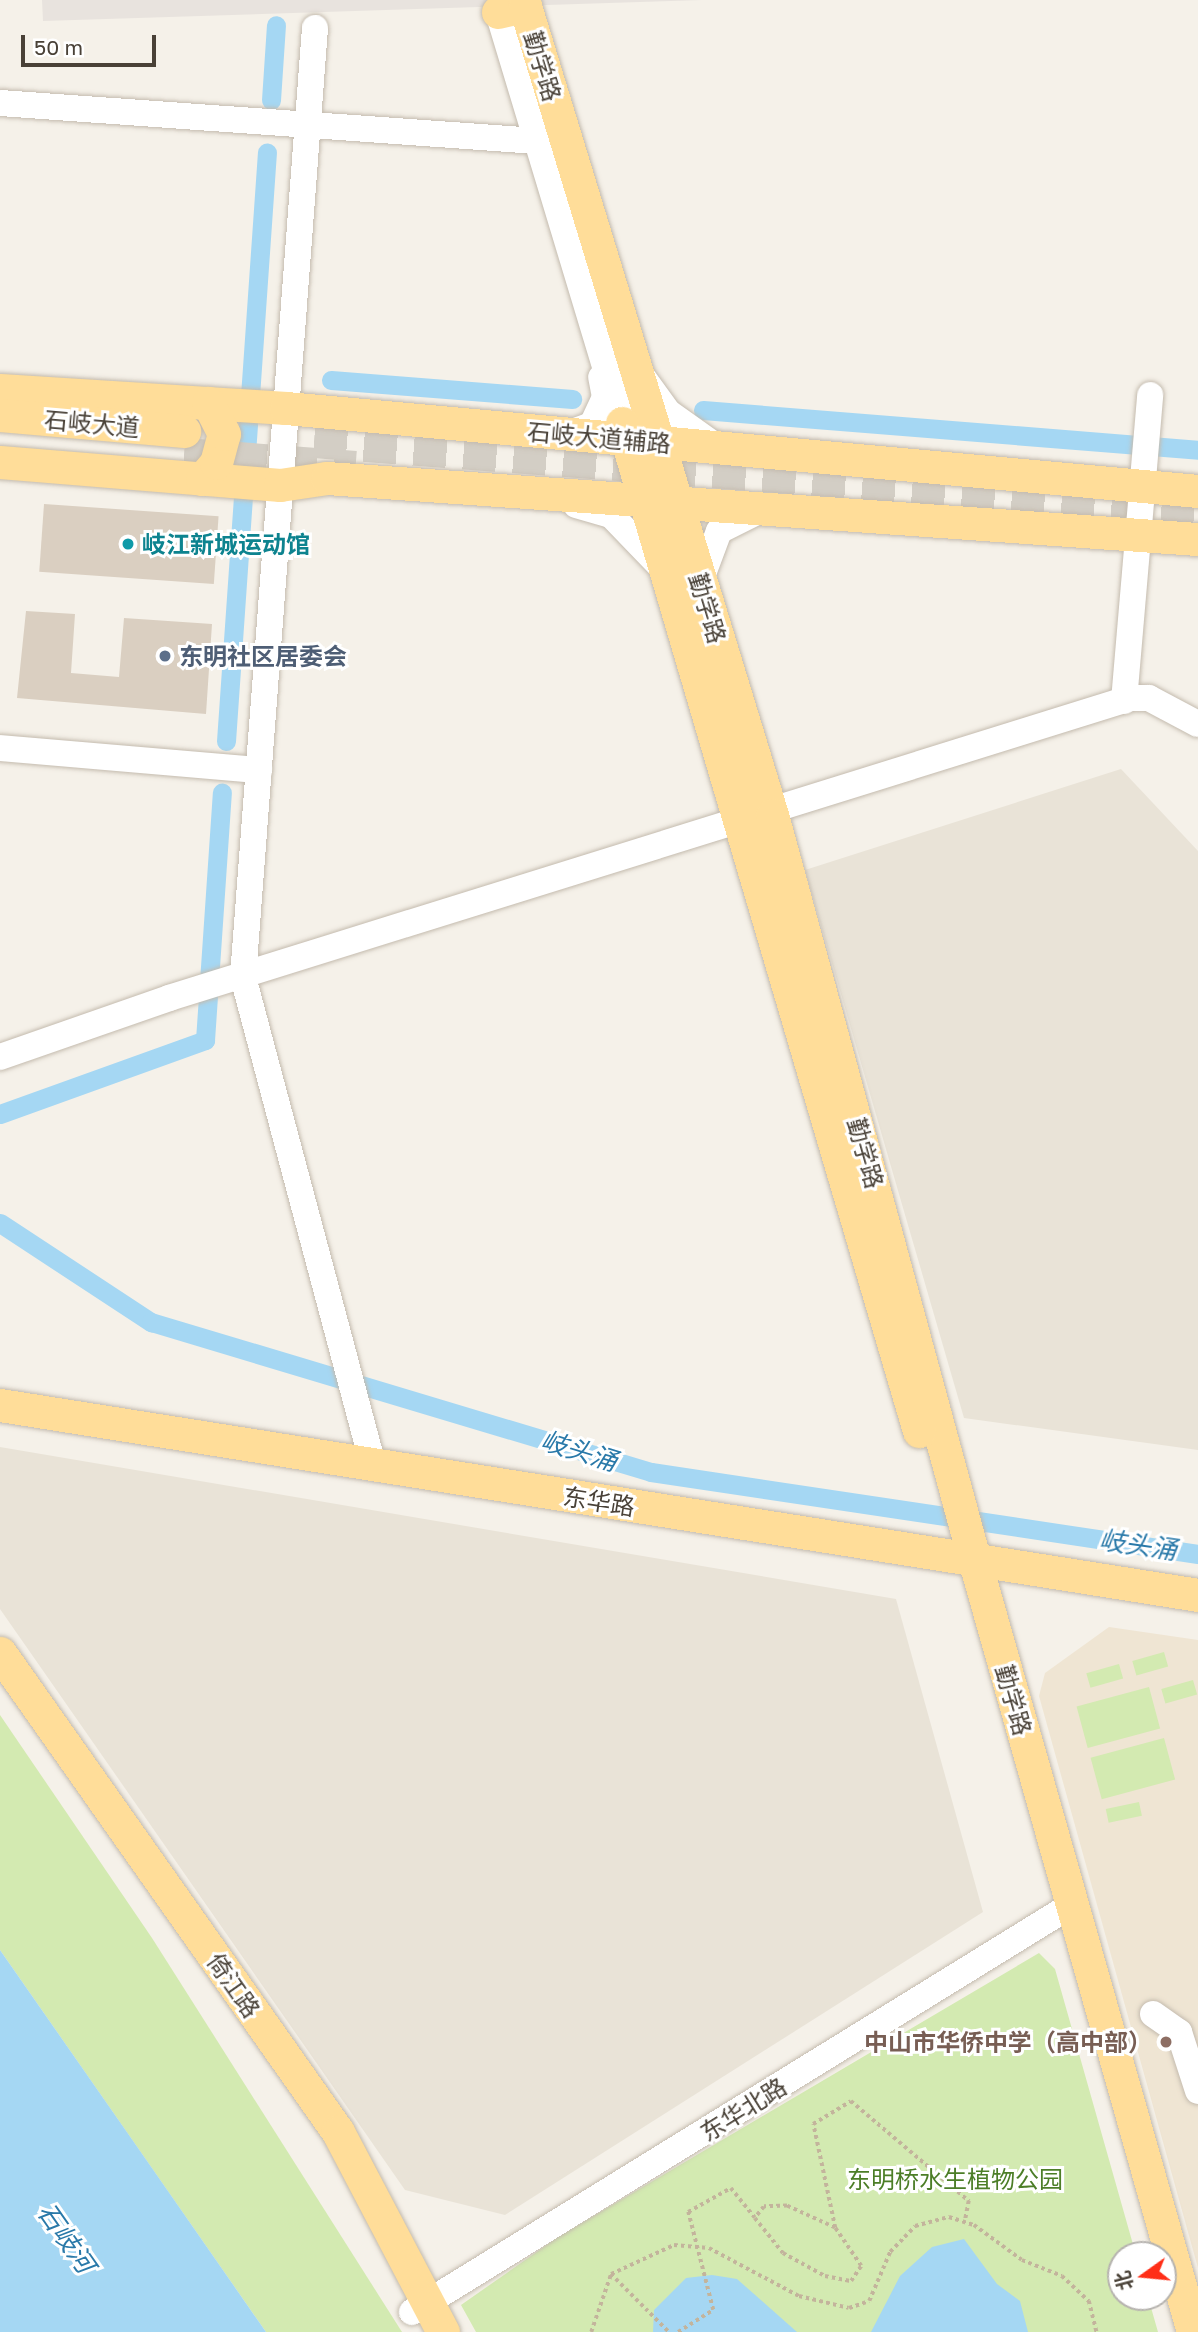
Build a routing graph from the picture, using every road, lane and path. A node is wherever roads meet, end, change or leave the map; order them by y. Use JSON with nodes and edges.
{"nodes":[{"id":1,"x":498,"y":12,"type":"joint"},
{"id":2,"x":315,"y":28,"type":"dead end"},
{"id":3,"x":0,"y":103,"type":"edge"},
{"id":4,"x":308,"y":125,"type":"junction"},
{"id":5,"x":537,"y":141,"type":"junction"},
{"id":6,"x":590,"y":316,"type":"junction"},
{"id":7,"x":632,"y":359,"type":"junction"},
{"id":8,"x":0,"y":390,"type":"edge"},
{"id":9,"x":1149,"y":401,"type":"dead end"},
{"id":10,"x":208,"y":403,"type":"junction"},
{"id":11,"x":286,"y":408,"type":"junction"},
{"id":12,"x":0,"y":415,"type":"edge"},
{"id":13,"x":566,"y":434,"type":"junction"},
{"id":14,"x":636,"y":435,"type":"junction"},
{"id":15,"x":0,"y":439,"type":"edge"},
{"id":16,"x":719,"y":448,"type":"junction"},
{"id":17,"x":190,"y":454,"type":"junction"},
{"id":18,"x":0,"y":462,"type":"edge"},
{"id":19,"x":1143,"y":477,"type":"junction"},
{"id":20,"x":281,"y":485,"type":"junction"},
{"id":21,"x":1198,"y":491,"type":"edge"},
{"id":22,"x":530,"y":492,"type":"junction"},
{"id":23,"x":660,"y":501,"type":"junction"},
{"id":24,"x":767,"y":508,"type":"junction"},
{"id":25,"x":1140,"y":534,"type":"junction"},
{"id":26,"x":1198,"y":539,"type":"edge"},
{"id":27,"x":684,"y":580,"type":"junction"},
{"id":28,"x":1124,"y":701,"type":"junction"},
{"id":29,"x":1198,"y":723,"type":"edge"},
{"id":30,"x":0,"y":748,"type":"edge"},
{"id":31,"x":259,"y":770,"type":"junction"},
{"id":32,"x":758,"y":819,"type":"junction"},
{"id":33,"x":242,"y":977,"type":"junction"},
{"id":34,"x":0,"y":1057,"type":"edge"},
{"id":35,"x":0,"y":1405,"type":"edge"},
{"id":36,"x":0,"y":1423,"type":"edge"},
{"id":37,"x":373,"y":1465,"type":"junction"},
{"id":38,"x":967,"y":1568,"type":"junction"},
{"id":39,"x":1198,"y":1595,"type":"edge"},
{"id":40,"x":1198,"y":1612,"type":"edge"},
{"id":41,"x":0,"y":1653,"type":"edge"},
{"id":42,"x":0,"y":1686,"type":"edge"},
{"id":43,"x":1064,"y":1911,"type":"junction"},
{"id":44,"x":1153,"y":2014,"type":"dead end"},
{"id":45,"x":1198,"y":2091,"type":"edge"},
{"id":46,"x":755,"y":2218,"type":"junction"},
{"id":47,"x":965,"y":2222,"type":"junction"},
{"id":48,"x":835,"y":2228,"type":"junction"},
{"id":49,"x":1146,"y":2241,"type":"edge"},
{"id":50,"x":611,"y":2274,"type":"junction"},
{"id":51,"x":1165,"y":2311,"type":"edge"},
{"id":52,"x":421,"y":2316,"type":"edge"},
{"id":53,"x":443,"y":2332,"type":"edge"},
{"id":54,"x":591,"y":2332,"type":"edge"},
{"id":55,"x":669,"y":2332,"type":"edge"},
{"id":56,"x":678,"y":2332,"type":"edge"},
{"id":57,"x":1097,"y":2332,"type":"edge"},
{"id":58,"x":1170,"y":2332,"type":"edge"},
{"id":59,"x":1193,"y":2332,"type":"edge"}],
"edges":[{"from":1,"to":5,"type":"street"},
{"from":1,"to":7,"type":"main road","name":"勤学路"},
{"from":2,"to":4,"type":"street"},
{"from":3,"to":4,"type":"street"},
{"from":4,"to":5,"type":"street"},
{"from":4,"to":11,"type":"street"},
{"from":5,"to":6,"type":"street"},
{"from":6,"to":13,"type":"street"},
{"from":6,"to":14,"type":"street"},
{"from":7,"to":14,"type":"main road","name":"勤学路"},
{"from":7,"to":16,"type":"street"},
{"from":8,"to":10,"type":"main road","name":"石岐大道辅路"},
{"from":9,"to":19,"type":"street"},
{"from":10,"to":11,"type":"main road","name":"石岐大道辅路"},
{"from":10,"to":17,"type":"main road"},
{"from":11,"to":13,"type":"main road","name":"石岐大道辅路"},
{"from":11,"to":20,"type":"street"},
{"from":12,"to":17,"type":"main road","name":"石岐大道"},
{"from":13,"to":14,"type":"main road","name":"石岐大道辅路"},
{"from":14,"to":16,"type":"main road","name":"石岐大道辅路"},
{"from":14,"to":23,"type":"main road","name":"勤学路"},
{"from":15,"to":17,"type":"main road","name":"石岐大道"},
{"from":16,"to":19,"type":"main road","name":"石岐大道辅路"},
{"from":17,"to":18,"type":"main road"},
{"from":17,"to":20,"type":"main road"},
{"from":19,"to":21,"type":"main road","name":"石岐大道辅路"},
{"from":19,"to":25,"type":"street"},
{"from":20,"to":22,"type":"main road"},
{"from":20,"to":31,"type":"street"},
{"from":22,"to":23,"type":"main road"},
{"from":22,"to":27,"type":"street"},
{"from":23,"to":24,"type":"main road"},
{"from":23,"to":27,"type":"main road","name":"勤学路"},
{"from":24,"to":25,"type":"main road"},
{"from":24,"to":27,"type":"street"},
{"from":25,"to":26,"type":"main road"},
{"from":25,"to":28,"type":"street"},
{"from":27,"to":32,"type":"main road","name":"勤学路"},
{"from":28,"to":29,"type":"street"},
{"from":28,"to":32,"type":"street"},
{"from":30,"to":31,"type":"street"},
{"from":31,"to":33,"type":"street"},
{"from":32,"to":33,"type":"street"},
{"from":32,"to":38,"type":"main road","name":"勤学路"},
{"from":33,"to":34,"type":"street"},
{"from":33,"to":37,"type":"street"},
{"from":35,"to":37,"type":"main road","name":"东华路"},
{"from":36,"to":38,"type":"main road","name":"东华路"},
{"from":37,"to":38,"type":"main road","name":"东华路"},
{"from":38,"to":39,"type":"main road","name":"东华路"},
{"from":38,"to":40,"type":"main road","name":"东华路"},
{"from":38,"to":43,"type":"main road","name":"勤学路"},
{"from":41,"to":52,"type":"main road","name":"倚江路"},
{"from":42,"to":52,"type":"main road","name":"倚江路"},
{"from":43,"to":49,"type":"main road","name":"勤学路"},
{"from":43,"to":52,"type":"street","name":"东华北路"},
{"from":43,"to":59,"type":"main road","name":"勤学路"},
{"from":44,"to":45,"type":"street"},
{"from":46,"to":48,"type":"path"},
{"from":46,"to":48,"type":"path"},
{"from":46,"to":56,"type":"path"},
{"from":47,"to":48,"type":"path"},
{"from":47,"to":50,"type":"path"},
{"from":47,"to":57,"type":"path"},
{"from":50,"to":54,"type":"path"},
{"from":50,"to":55,"type":"path"},
{"from":51,"to":58,"type":"main road"},
{"from":52,"to":53,"type":"main road","name":"倚江路"}]}
